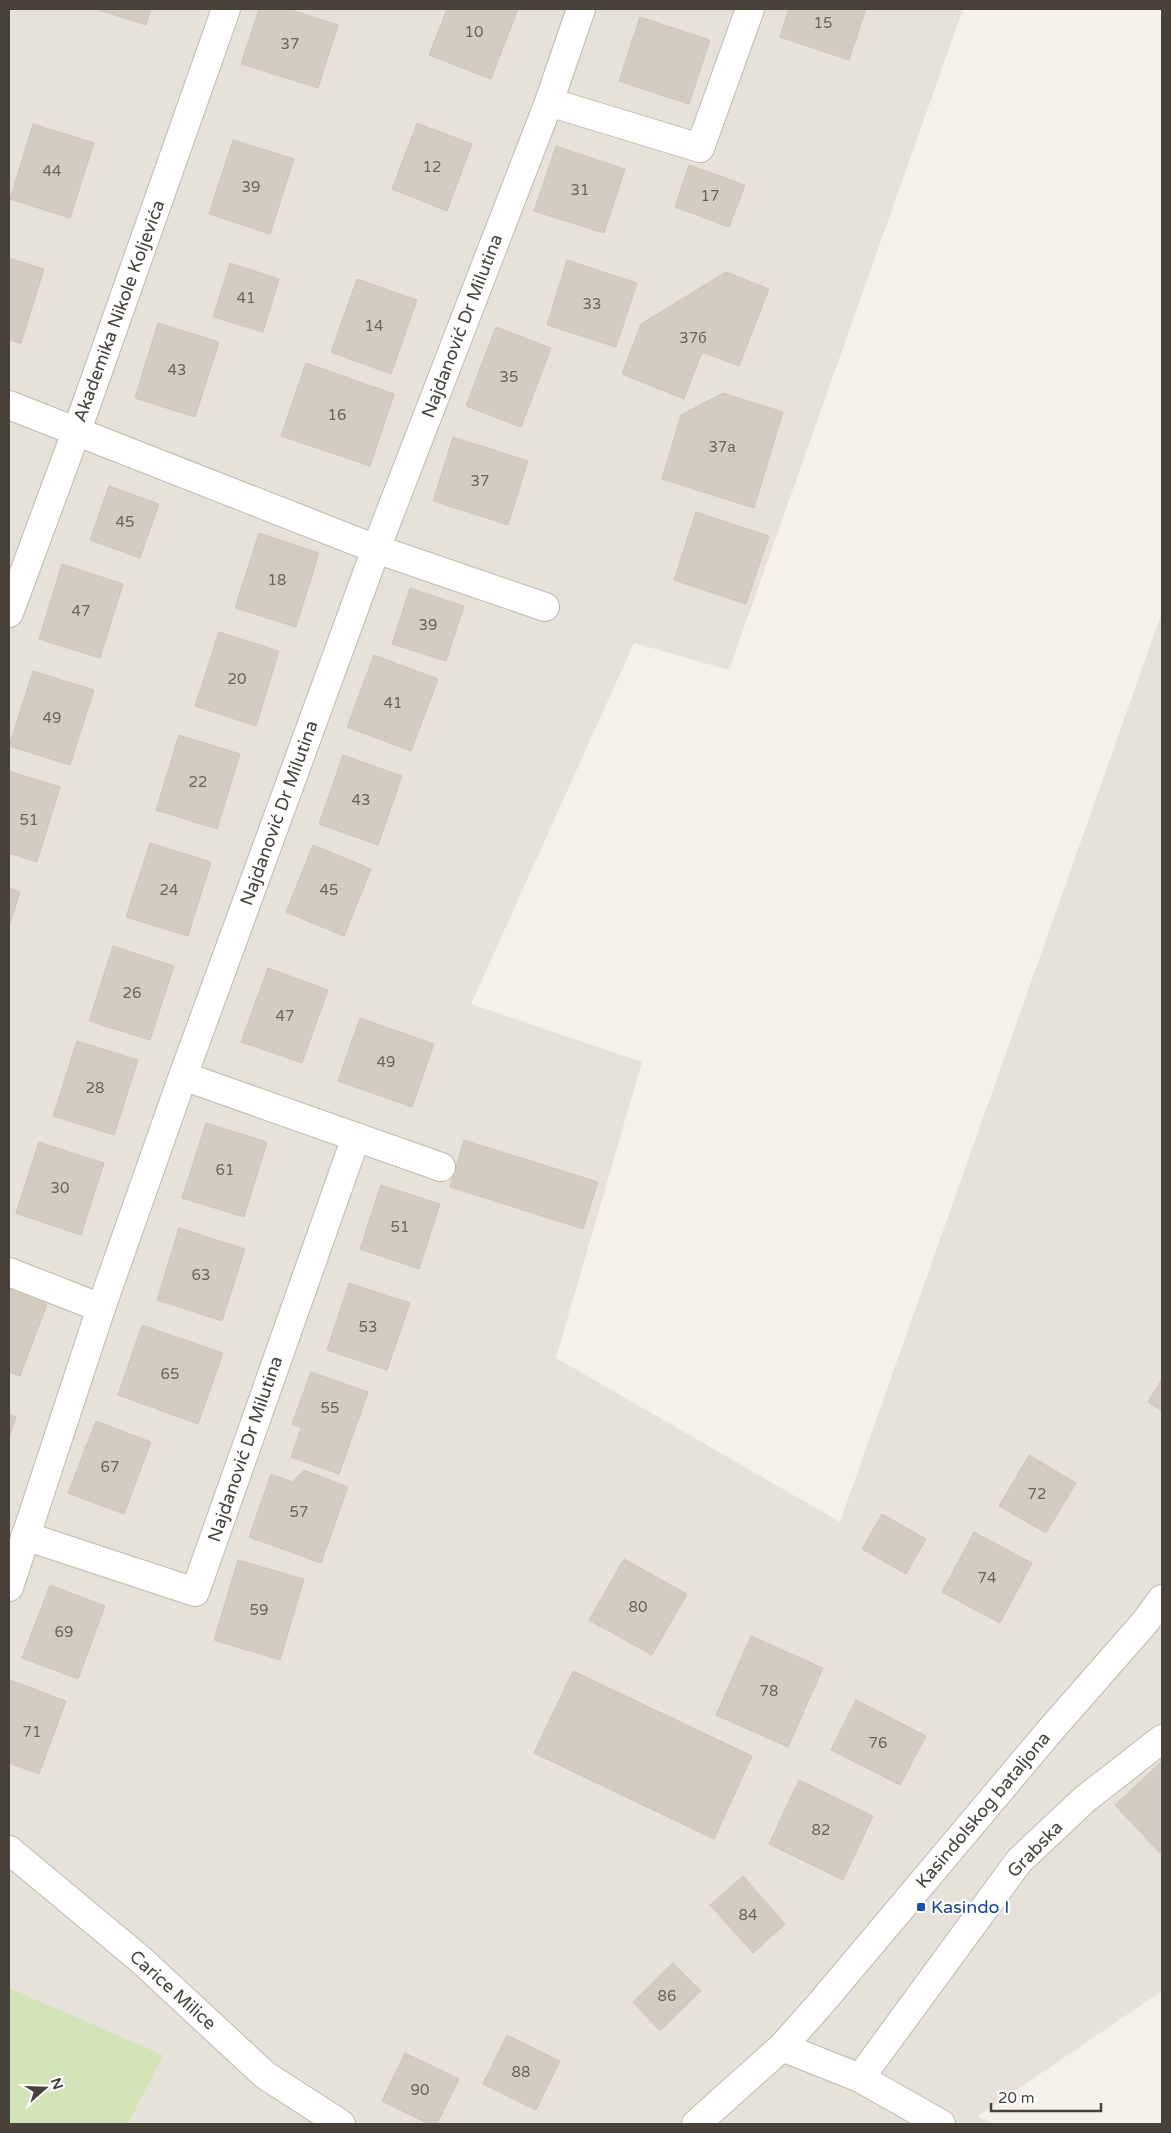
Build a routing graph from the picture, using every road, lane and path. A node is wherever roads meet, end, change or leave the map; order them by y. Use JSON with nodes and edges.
{"nodes":[{"id":1,"x":226,"y":9,"type":"edge"},
{"id":2,"x":580,"y":9,"type":"edge"},
{"id":3,"x":750,"y":9,"type":"edge"},
{"id":4,"x":549,"y":102,"type":"junction"},
{"id":5,"x":9,"y":405,"type":"edge"},
{"id":6,"x":76,"y":432,"type":"junction"},
{"id":7,"x":376,"y":549,"type":"junction"},
{"id":8,"x":545,"y":607,"type":"dead end"},
{"id":9,"x":9,"y":613,"type":"edge"},
{"id":10,"x":183,"y":1076,"type":"junction"},
{"id":11,"x":356,"y":1138,"type":"junction"},
{"id":12,"x":441,"y":1168,"type":"dead end"},
{"id":13,"x":9,"y":1272,"type":"edge"},
{"id":14,"x":100,"y":1308,"type":"junction"},
{"id":15,"x":25,"y":1536,"type":"junction"},
{"id":16,"x":9,"y":1587,"type":"edge"},
{"id":17,"x":1162,"y":1599,"type":"edge"},
{"id":18,"x":1162,"y":1739,"type":"edge"},
{"id":19,"x":9,"y":1850,"type":"edge"},
{"id":20,"x":782,"y":2046,"type":"junction"},
{"id":21,"x":860,"y":2078,"type":"junction"},
{"id":22,"x":341,"y":2124,"type":"edge"},
{"id":23,"x":696,"y":2124,"type":"edge"},
{"id":24,"x":941,"y":2124,"type":"edge"}],
"edges":[{"from":1,"to":6,"type":"street","name":"Akademika Nikole Koljevića"},
{"from":2,"to":4,"type":"street","name":"Najdanović Dr Milutina"},
{"from":3,"to":4,"type":"street"},
{"from":4,"to":7,"type":"street","name":"Najdanović Dr Milutina"},
{"from":5,"to":6,"type":"street"},
{"from":6,"to":7,"type":"street"},
{"from":6,"to":9,"type":"street","name":"Akademika Nikole Koljevića"},
{"from":7,"to":8,"type":"street"},
{"from":7,"to":10,"type":"street","name":"Najdanović Dr Milutina"},
{"from":10,"to":11,"type":"street"},
{"from":10,"to":14,"type":"street","name":"Najdanović Dr Milutina"},
{"from":11,"to":12,"type":"street"},
{"from":11,"to":15,"type":"street","name":"Najdanović Dr Milutina"},
{"from":13,"to":14,"type":"street"},
{"from":14,"to":15,"type":"street","name":"Najdanović Dr Milutina"},
{"from":15,"to":16,"type":"street","name":"Najdanović Dr Milutina"},
{"from":17,"to":20,"type":"street","name":"Kasindolskog bataljona"},
{"from":18,"to":21,"type":"street","name":"Grabska"},
{"from":19,"to":22,"type":"street","name":"Carice Milice"},
{"from":20,"to":21,"type":"street"},
{"from":20,"to":23,"type":"street","name":"Kasindolskog bataljona"},
{"from":21,"to":24,"type":"street"}]}
